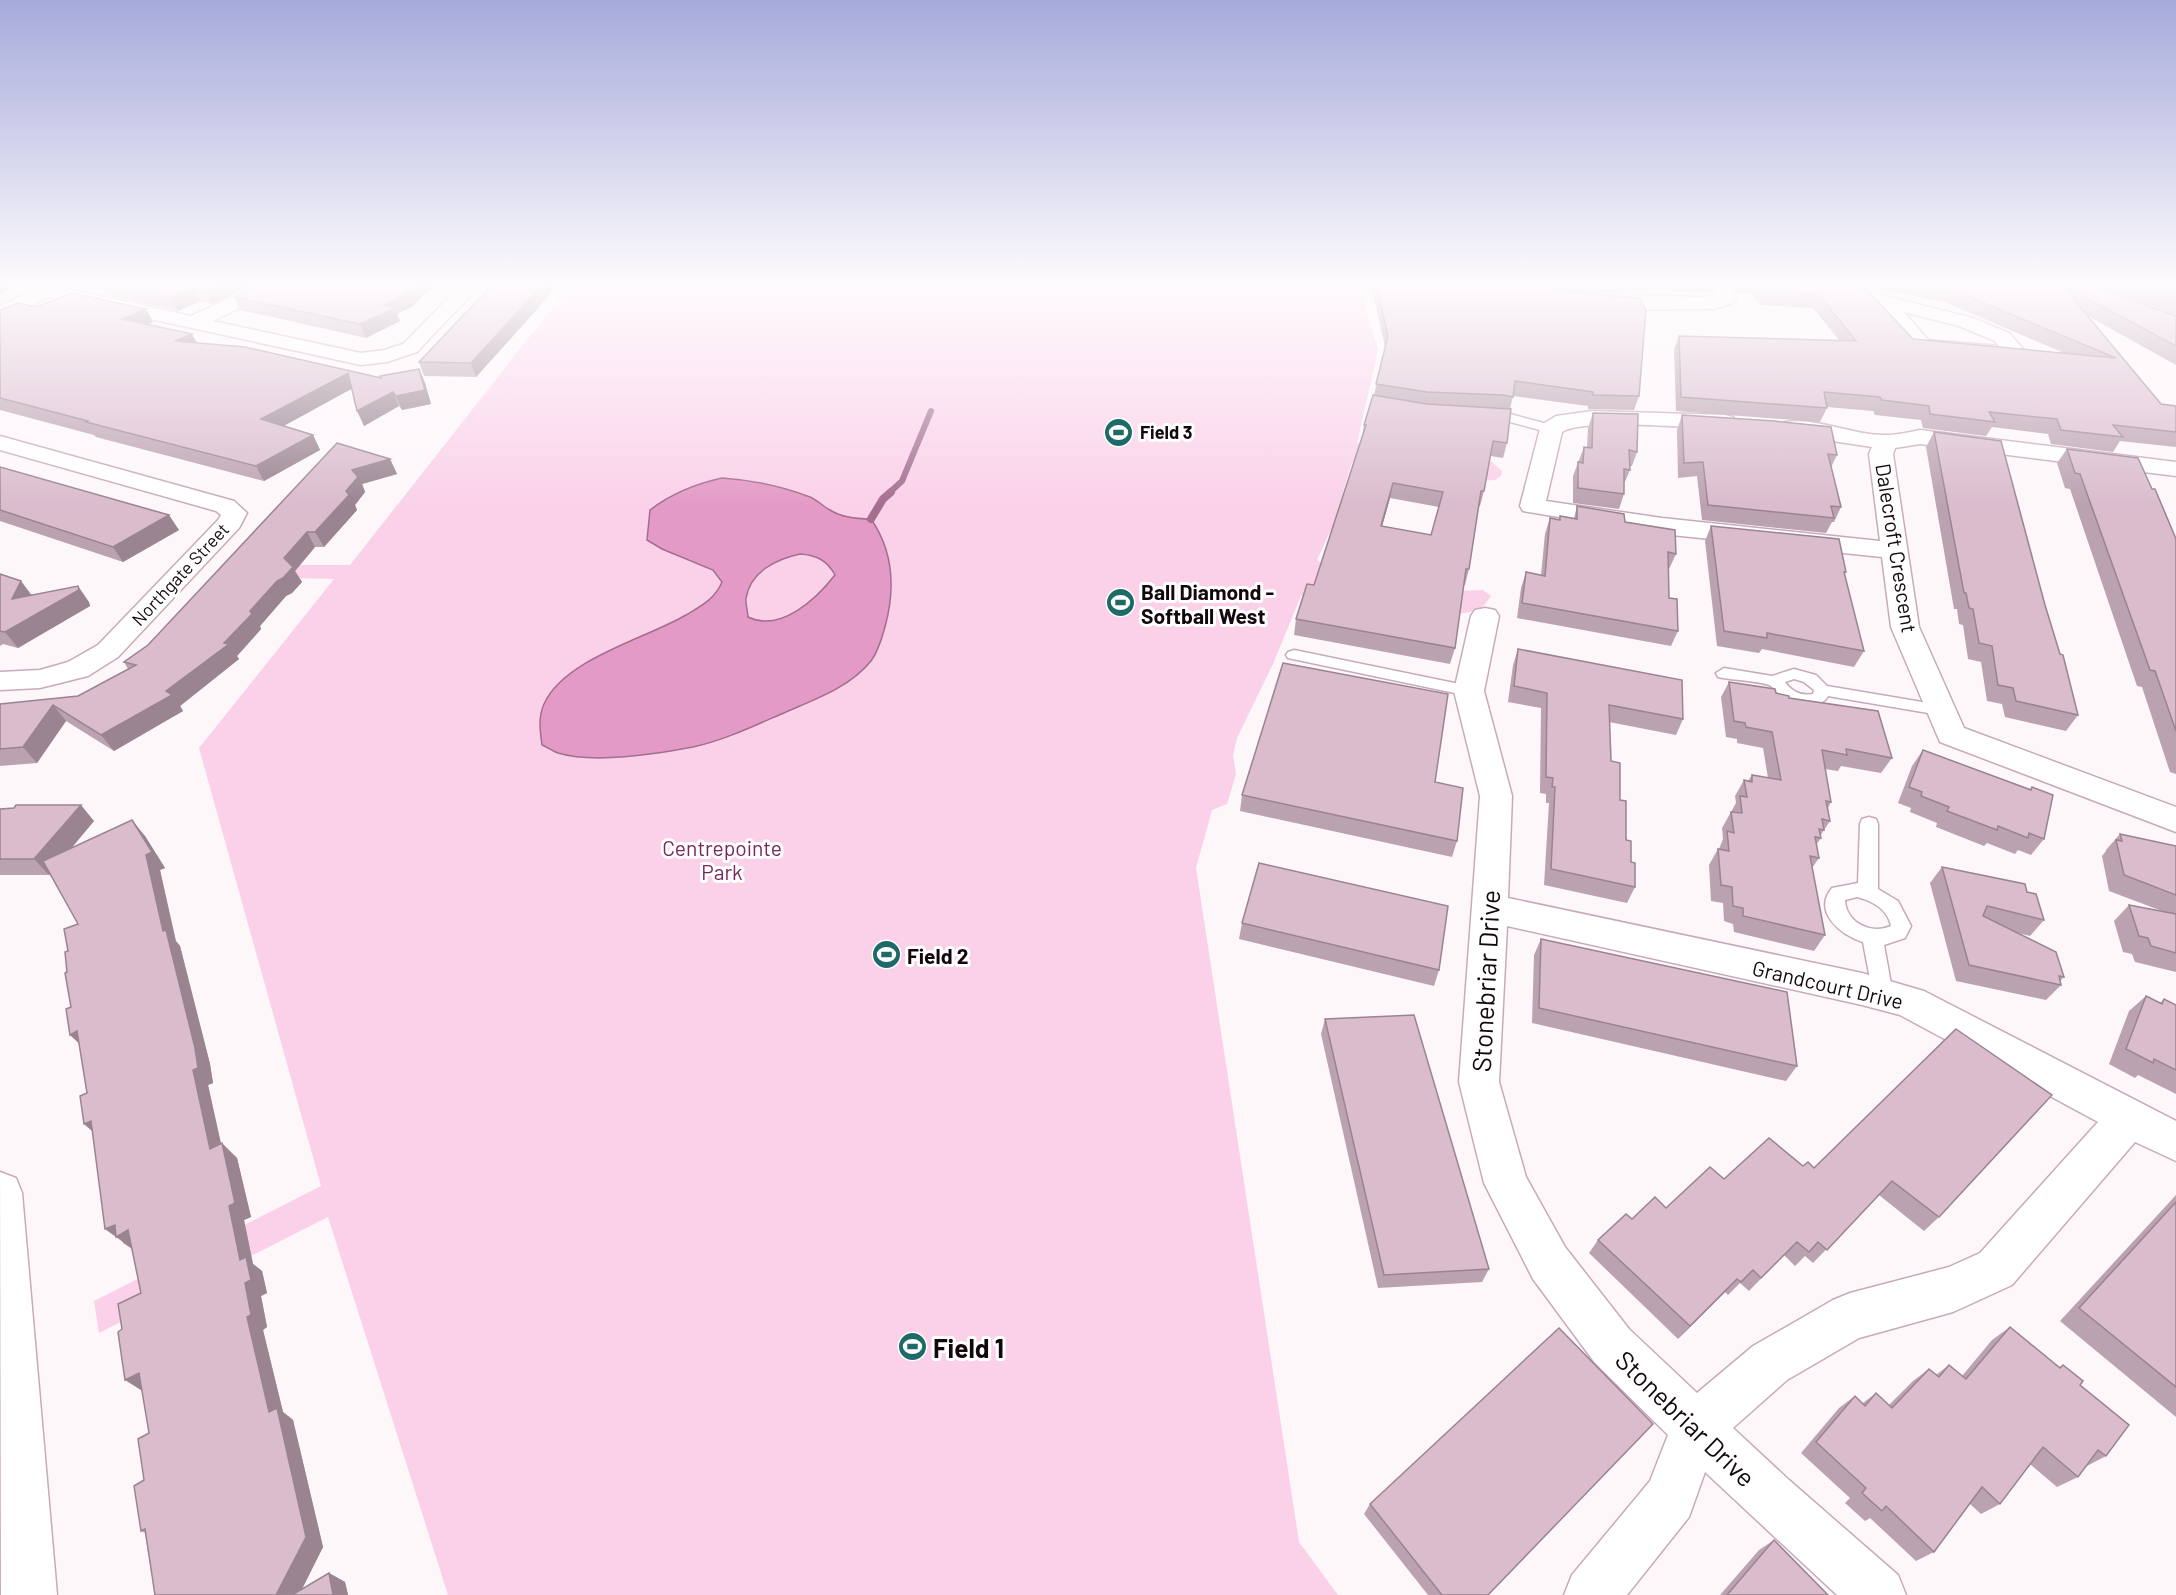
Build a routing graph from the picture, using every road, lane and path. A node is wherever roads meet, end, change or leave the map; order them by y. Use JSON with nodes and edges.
{"nodes":[{"id":1,"x":1477,"y":414,"type":"edge"},
{"id":2,"x":1551,"y":429,"type":"junction"},
{"id":3,"x":0,"y":442,"type":"edge"},
{"id":4,"x":1886,"y":442,"type":"junction"},
{"id":5,"x":2172,"y":473,"type":"edge"},
{"id":6,"x":1896,"y":551,"type":"junction"},
{"id":7,"x":1485,"y":616,"type":"dead end"},
{"id":8,"x":1294,"y":654,"type":"dead end"},
{"id":9,"x":1724,"y":672,"type":"dead end"},
{"id":10,"x":0,"y":681,"type":"edge"},
{"id":11,"x":1777,"y":682,"type":"junction"},
{"id":12,"x":1822,"y":690,"type":"junction"},
{"id":13,"x":1469,"y":691,"type":"junction"},
{"id":14,"x":1940,"y":710,"type":"junction"},
{"id":15,"x":2176,"y":820,"type":"edge"},
{"id":16,"x":1869,"y":824,"type":"dead end"},
{"id":17,"x":1868,"y":892,"type":"junction"},
{"id":18,"x":1488,"y":908,"type":"junction"},
{"id":19,"x":1872,"y":937,"type":"junction"},
{"id":20,"x":1883,"y":995,"type":"junction"},
{"id":21,"x":2130,"y":1117,"type":"junction"},
{"id":22,"x":2176,"y":1142,"type":"edge"},
{"id":23,"x":0,"y":1192,"type":"edge"},
{"id":24,"x":7,"y":1379,"type":"edge"},
{"id":25,"x":1696,"y":1427,"type":"junction"},
{"id":26,"x":29,"y":1595,"type":"edge"},
{"id":27,"x":1592,"y":1595,"type":"edge"},
{"id":28,"x":1878,"y":1595,"type":"edge"}],
"edges":[{"from":1,"to":2,"type":"lane"},
{"from":2,"to":4,"type":"street"},
{"from":2,"to":6,"type":"street"},
{"from":3,"to":10,"type":"street","name":"Northgate Street"},
{"from":4,"to":5,"type":"street","name":"Dalecroft Crescent"},
{"from":4,"to":6,"type":"street","name":"Dalecroft Crescent"},
{"from":6,"to":14,"type":"street","name":"Dalecroft Crescent"},
{"from":7,"to":13,"type":"street","name":"Stonebriar Drive"},
{"from":8,"to":13,"type":"lane"},
{"from":9,"to":11,"type":"lane"},
{"from":11,"to":12,"type":"lane"},
{"from":11,"to":12,"type":"lane"},
{"from":12,"to":14,"type":"lane"},
{"from":13,"to":18,"type":"street","name":"Stonebriar Drive"},
{"from":14,"to":15,"type":"street","name":"Dalecroft Crescent"},
{"from":16,"to":17,"type":"lane"},
{"from":17,"to":19,"type":"lane"},
{"from":17,"to":19,"type":"lane"},
{"from":18,"to":20,"type":"street","name":"Grandcourt Drive"},
{"from":18,"to":25,"type":"street","name":"Stonebriar Drive"},
{"from":19,"to":20,"type":"lane"},
{"from":20,"to":21,"type":"street","name":"Grandcourt Drive"},
{"from":21,"to":22,"type":"street","name":"Grandcourt Drive"},
{"from":21,"to":25,"type":"street"},
{"from":23,"to":24,"type":"street"},
{"from":24,"to":26,"type":"street"},
{"from":25,"to":27,"type":"street"},
{"from":25,"to":28,"type":"street","name":"Stonebriar Drive"}]}
